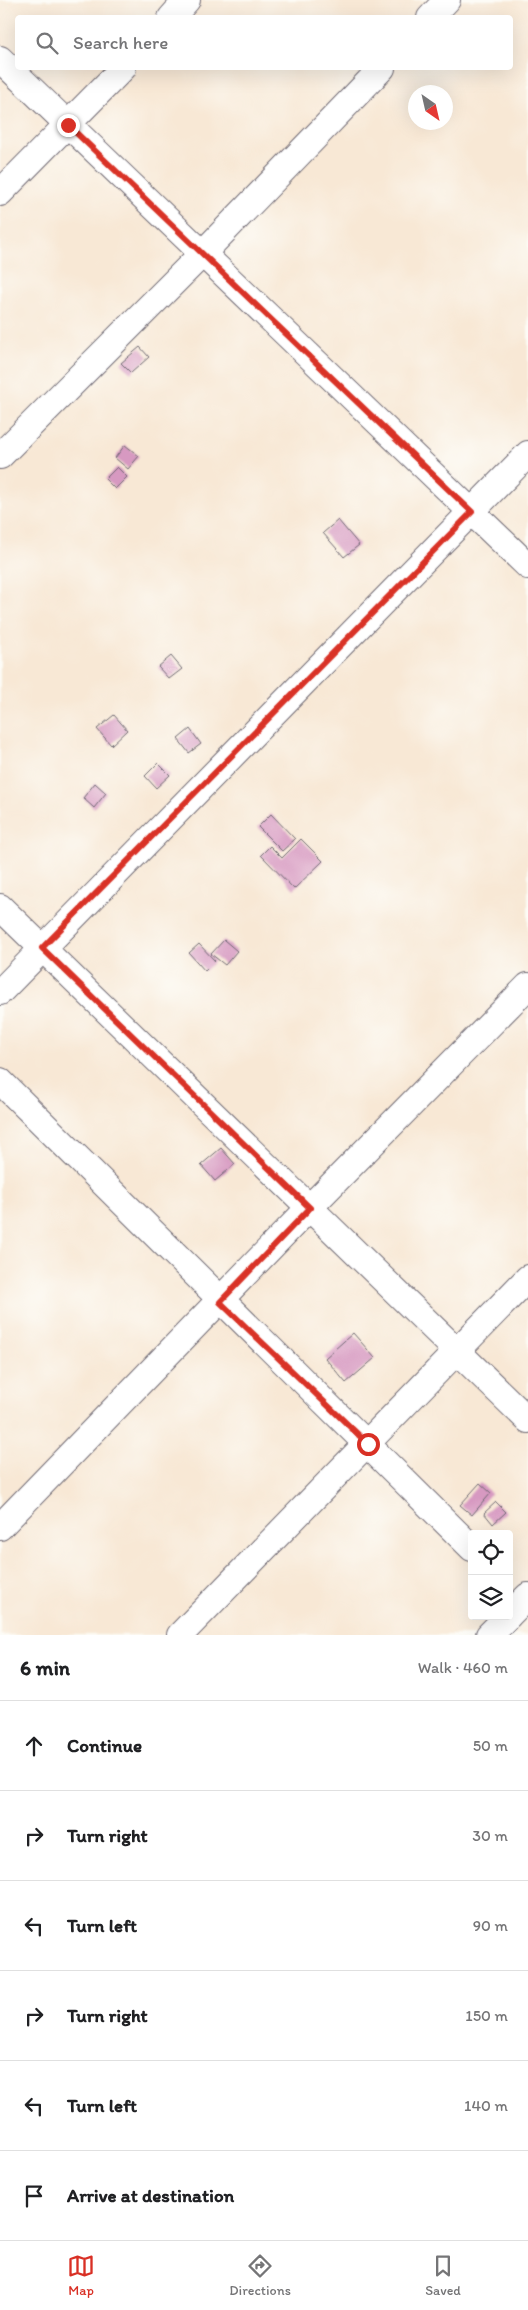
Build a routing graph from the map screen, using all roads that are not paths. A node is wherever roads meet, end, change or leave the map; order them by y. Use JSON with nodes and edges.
{"nodes":[{"id":1,"x":187,"y":0,"type":"edge"},
{"id":2,"x":447,"y":0,"type":"edge"},
{"id":3,"x":174,"y":15,"type":"edge"},
{"id":4,"x":433,"y":15,"type":"edge"},
{"id":5,"x":0,"y":59,"type":"edge"},
{"id":6,"x":121,"y":70,"type":"edge"},
{"id":7,"x":380,"y":70,"type":"edge"},
{"id":8,"x":68,"y":125,"type":"junction"},
{"id":9,"x":0,"y":194,"type":"edge"},
{"id":10,"x":202,"y":254,"type":"junction"},
{"id":11,"x":528,"y":454,"type":"edge"},
{"id":12,"x":0,"y":456,"type":"edge"},
{"id":13,"x":472,"y":512,"type":"junction"},
{"id":14,"x":528,"y":566,"type":"edge"},
{"id":15,"x":0,"y":907,"type":"edge"},
{"id":16,"x":42,"y":948,"type":"junction"},
{"id":17,"x":528,"y":986,"type":"edge"},
{"id":18,"x":0,"y":992,"type":"edge"},
{"id":19,"x":0,"y":1081,"type":"edge"},
{"id":20,"x":310,"y":1208,"type":"junction"},
{"id":21,"x":528,"y":1278,"type":"edge"},
{"id":22,"x":220,"y":1302,"type":"junction"},
{"id":23,"x":458,"y":1350,"type":"junction"},
{"id":24,"x":528,"y":1420,"type":"edge"},
{"id":25,"x":368,"y":1444,"type":"junction"},
{"id":26,"x":0,"y":1527,"type":"edge"},
{"id":27,"x":468,"y":1544,"type":"edge"},
{"id":28,"x":518,"y":1603,"type":"edge"},
{"id":29,"x":180,"y":1635,"type":"edge"},
{"id":30,"x":489,"y":1635,"type":"edge"}],
"edges":[{"from":1,"to":3,"type":"street"},
{"from":2,"to":4,"type":"street"},
{"from":5,"to":8,"type":"street"},
{"from":6,"to":8,"type":"street"},
{"from":7,"to":10,"type":"street"},
{"from":8,"to":9,"type":"street"},
{"from":8,"to":10,"type":"street"},
{"from":10,"to":12,"type":"street"},
{"from":10,"to":13,"type":"street"},
{"from":11,"to":13,"type":"street"},
{"from":13,"to":14,"type":"street"},
{"from":13,"to":16,"type":"street"},
{"from":15,"to":16,"type":"street"},
{"from":16,"to":18,"type":"street"},
{"from":16,"to":20,"type":"street"},
{"from":17,"to":20,"type":"street"},
{"from":19,"to":22,"type":"street"},
{"from":20,"to":22,"type":"street"},
{"from":20,"to":23,"type":"street"},
{"from":21,"to":23,"type":"street"},
{"from":22,"to":25,"type":"street"},
{"from":22,"to":26,"type":"street"},
{"from":23,"to":24,"type":"street"},
{"from":23,"to":25,"type":"street"},
{"from":25,"to":27,"type":"street"},
{"from":25,"to":29,"type":"street"},
{"from":28,"to":30,"type":"street"}]}
